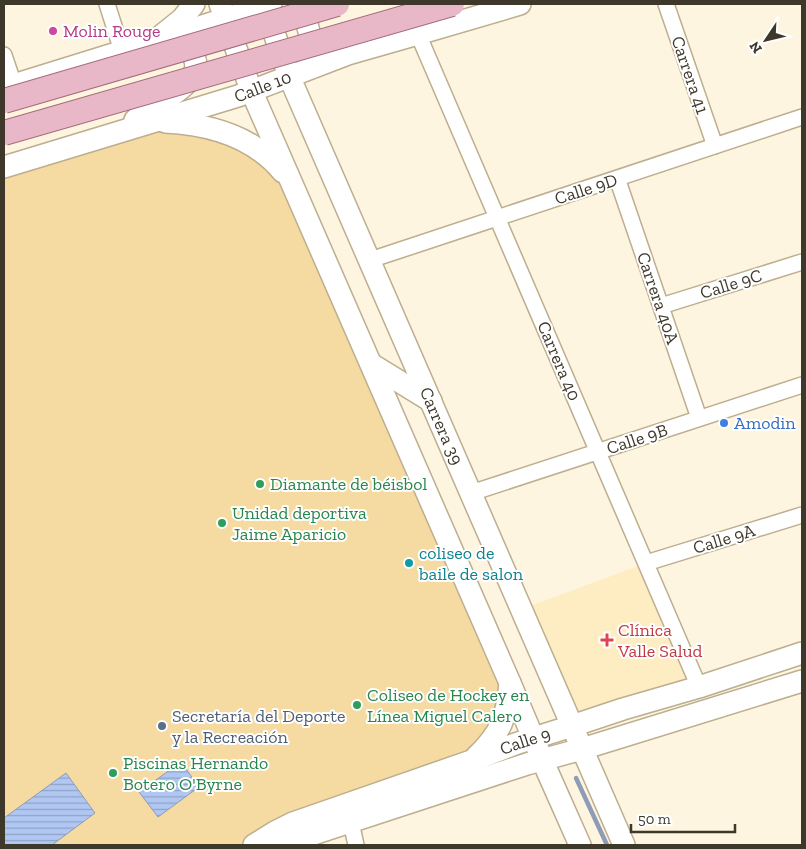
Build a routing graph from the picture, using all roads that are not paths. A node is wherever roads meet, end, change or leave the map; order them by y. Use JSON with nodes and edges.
{"nodes":[{"id":1,"x":107,"y":4,"type":"edge"},
{"id":2,"x":194,"y":4,"type":"edge"},
{"id":3,"x":267,"y":4,"type":"edge"},
{"id":4,"x":311,"y":4,"type":"edge"},
{"id":5,"x":337,"y":4,"type":"edge"},
{"id":6,"x":452,"y":4,"type":"edge"},
{"id":7,"x":520,"y":4,"type":"edge"},
{"id":8,"x":666,"y":4,"type":"edge"},
{"id":9,"x":223,"y":11,"type":"edge"},
{"id":10,"x":418,"y":34,"type":"junction"},
{"id":11,"x":155,"y":41,"type":"junction"},
{"id":12,"x":122,"y":51,"type":"junction"},
{"id":13,"x":348,"y":54,"type":"junction"},
{"id":14,"x":4,"y":55,"type":"edge"},
{"id":15,"x":241,"y":62,"type":"junction"},
{"id":16,"x":289,"y":76,"type":"junction"},
{"id":17,"x":252,"y":90,"type":"junction"},
{"id":18,"x":7,"y":91,"type":"edge"},
{"id":19,"x":802,"y":117,"type":"edge"},
{"id":20,"x":138,"y":126,"type":"junction"},
{"id":21,"x":4,"y":133,"type":"edge"},
{"id":22,"x":114,"y":133,"type":"junction"},
{"id":23,"x":715,"y":146,"type":"junction"},
{"id":24,"x":4,"y":166,"type":"edge"},
{"id":25,"x":617,"y":178,"type":"junction"},
{"id":26,"x":293,"y":184,"type":"junction"},
{"id":27,"x":497,"y":218,"type":"junction"},
{"id":28,"x":370,"y":260,"type":"junction"},
{"id":29,"x":802,"y":262,"type":"edge"},
{"id":30,"x":661,"y":306,"type":"junction"},
{"id":31,"x":372,"y":364,"type":"junction"},
{"id":32,"x":802,"y":385,"type":"edge"},
{"id":33,"x":431,"y":402,"type":"junction"},
{"id":34,"x":699,"y":418,"type":"junction"},
{"id":35,"x":598,"y":452,"type":"junction"},
{"id":36,"x":471,"y":493,"type":"junction"},
{"id":37,"x":802,"y":515,"type":"edge"},
{"id":38,"x":646,"y":563,"type":"junction"},
{"id":39,"x":802,"y":653,"type":"edge"},
{"id":40,"x":802,"y":681,"type":"edge"},
{"id":41,"x":510,"y":683,"type":"junction"},
{"id":42,"x":699,"y":687,"type":"junction"},
{"id":43,"x":572,"y":726,"type":"junction"},
{"id":44,"x":533,"y":738,"type":"junction"},
{"id":45,"x":582,"y":749,"type":"junction"},
{"id":46,"x":474,"y":760,"type":"junction"},
{"id":47,"x":542,"y":760,"type":"junction"},
{"id":48,"x":351,"y":822,"type":"junction"},
{"id":49,"x":254,"y":845,"type":"edge"},
{"id":50,"x":284,"y":845,"type":"edge"},
{"id":51,"x":356,"y":845,"type":"edge"},
{"id":52,"x":580,"y":845,"type":"edge"},
{"id":53,"x":624,"y":845,"type":"edge"}],
"edges":[{"from":1,"to":12,"type":"street"},
{"from":2,"to":11,"type":"main road"},
{"from":3,"to":9,"type":"main road"},
{"from":3,"to":15,"type":"main road"},
{"from":3,"to":16,"type":"main road","name":"Carrera 39"},
{"from":4,"to":13,"type":"main road"},
{"from":5,"to":18,"type":"main road","bridge":true},
{"from":6,"to":21,"type":"main road","name":"Calle 10","bridge":true},
{"from":7,"to":10,"type":"main road","name":"Calle 10"},
{"from":8,"to":23,"type":"street","name":"Carrera 41"},
{"from":9,"to":11,"type":"main road"},
{"from":9,"to":15,"type":"main road"},
{"from":10,"to":13,"type":"main road","name":"Calle 10"},
{"from":10,"to":27,"type":"street","name":"Carrera 40"},
{"from":11,"to":12,"type":"main road"},
{"from":11,"to":22,"type":"main road"},
{"from":12,"to":18,"type":"main road"},
{"from":13,"to":16,"type":"main road","name":"Calle 10"},
{"from":14,"to":18,"type":"street"},
{"from":15,"to":17,"type":"main road"},
{"from":16,"to":17,"type":"main road","name":"Calle 10"},
{"from":16,"to":28,"type":"main road","name":"Carrera 39"},
{"from":17,"to":20,"type":"main road","name":"Calle 10"},
{"from":17,"to":26,"type":"main road"},
{"from":19,"to":23,"type":"street","name":"Calle 9D"},
{"from":20,"to":22,"type":"main road","name":"Calle 10"},
{"from":20,"to":26,"type":"main road"},
{"from":22,"to":24,"type":"main road","name":"Calle 10"},
{"from":23,"to":25,"type":"street","name":"Calle 9D"},
{"from":25,"to":27,"type":"street","name":"Calle 9D"},
{"from":25,"to":30,"type":"street","name":"Carrera 40A"},
{"from":26,"to":31,"type":"main road"},
{"from":27,"to":28,"type":"street","name":"Calle 9D"},
{"from":27,"to":35,"type":"street","name":"Carrera 40"},
{"from":28,"to":33,"type":"main road","name":"Carrera 39"},
{"from":29,"to":30,"type":"street","name":"Calle 9C"},
{"from":30,"to":34,"type":"street","name":"Carrera 40A"},
{"from":31,"to":33,"type":"main road"},
{"from":31,"to":41,"type":"main road"},
{"from":32,"to":34,"type":"street","name":"Calle 9B"},
{"from":33,"to":36,"type":"main road","name":"Carrera 39"},
{"from":34,"to":35,"type":"street","name":"Calle 9B"},
{"from":35,"to":36,"type":"street","name":"Calle 9B"},
{"from":35,"to":38,"type":"street","name":"Carrera 40"},
{"from":36,"to":43,"type":"main road","name":"Carrera 39"},
{"from":37,"to":38,"type":"street","name":"Calle 9A"},
{"from":38,"to":42,"type":"street","name":"Carrera 40"},
{"from":39,"to":42,"type":"main road","name":"Calle 9"},
{"from":40,"to":45,"type":"main road","name":"Calle 9"},
{"from":41,"to":44,"type":"main road"},
{"from":41,"to":46,"type":"main road"},
{"from":42,"to":43,"type":"main road","name":"Calle 9"},
{"from":43,"to":44,"type":"main road","name":"Calle 9"},
{"from":43,"to":45,"type":"main road","name":"Carrera 39"},
{"from":44,"to":46,"type":"main road","name":"Calle 9"},
{"from":44,"to":47,"type":"main road"},
{"from":45,"to":47,"type":"main road","name":"Calle 9"},
{"from":45,"to":53,"type":"main road","name":"Carrera 39"},
{"from":46,"to":49,"type":"main road","name":"Calle 9"},
{"from":47,"to":48,"type":"main road","name":"Calle 9"},
{"from":47,"to":52,"type":"main road"},
{"from":48,"to":50,"type":"main road","name":"Calle 9"},
{"from":48,"to":51,"type":"street"}]}
